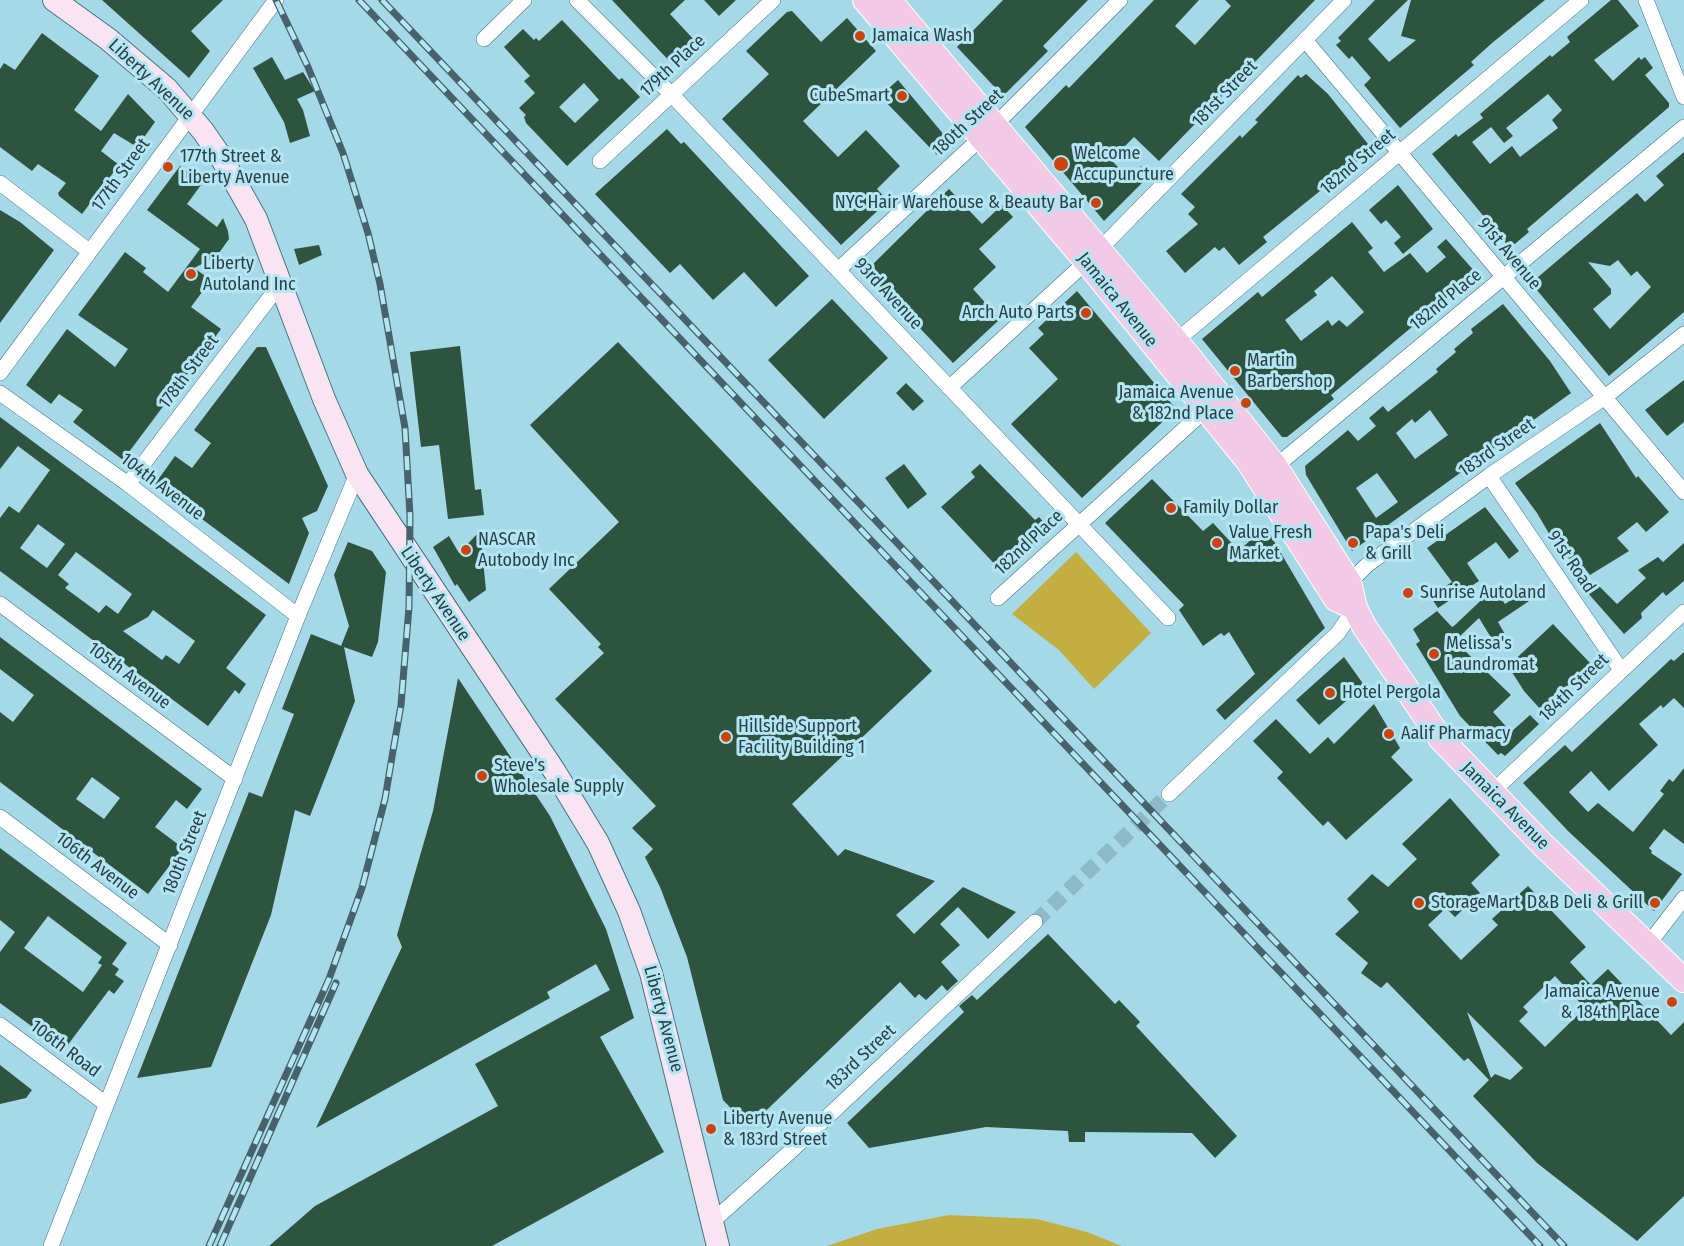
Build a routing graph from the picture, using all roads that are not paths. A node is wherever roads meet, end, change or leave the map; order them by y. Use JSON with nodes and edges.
{"nodes":[{"id":1,"x":54,"y":0,"type":"edge"},
{"id":2,"x":276,"y":0,"type":"edge"},
{"id":3,"x":524,"y":0,"type":"edge"},
{"id":4,"x":577,"y":0,"type":"edge"},
{"id":5,"x":773,"y":0,"type":"edge"},
{"id":6,"x":1120,"y":0,"type":"edge"},
{"id":7,"x":1344,"y":0,"type":"edge"},
{"id":8,"x":1581,"y":0,"type":"edge"},
{"id":9,"x":1646,"y":0,"type":"edge"},
{"id":10,"x":878,"y":3,"type":"edge"},
{"id":11,"x":484,"y":39,"type":"dead end"},
{"id":12,"x":1305,"y":40,"type":"junction"},
{"id":13,"x":671,"y":94,"type":"junction"},
{"id":14,"x":1684,"y":97,"type":"edge"},
{"id":15,"x":190,"y":115,"type":"junction"},
{"id":16,"x":1684,"y":127,"type":"edge"},
{"id":17,"x":988,"y":132,"type":"junction"},
{"id":18,"x":1399,"y":152,"type":"junction"},
{"id":19,"x":600,"y":161,"type":"dead end"},
{"id":20,"x":0,"y":183,"type":"edge"},
{"id":21,"x":89,"y":251,"type":"junction"},
{"id":22,"x":1093,"y":256,"type":"junction"},
{"id":23,"x":837,"y":270,"type":"junction"},
{"id":24,"x":1504,"y":278,"type":"junction"},
{"id":25,"x":281,"y":283,"type":"junction"},
{"id":26,"x":1684,"y":334,"type":"edge"},
{"id":27,"x":1169,"y":348,"type":"junction"},
{"id":28,"x":0,"y":373,"type":"edge"},
{"id":29,"x":949,"y":388,"type":"junction"},
{"id":30,"x":0,"y":393,"type":"edge"},
{"id":31,"x":1605,"y":397,"type":"junction"},
{"id":32,"x":1213,"y":402,"type":"junction"},
{"id":33,"x":1268,"y":472,"type":"junction"},
{"id":34,"x":357,"y":474,"type":"junction"},
{"id":35,"x":1489,"y":476,"type":"junction"},
{"id":36,"x":128,"y":484,"type":"junction"},
{"id":37,"x":1684,"y":492,"type":"edge"},
{"id":38,"x":1078,"y":524,"type":"junction"},
{"id":39,"x":1347,"y":596,"type":"junction"},
{"id":40,"x":998,"y":598,"type":"dead end"},
{"id":41,"x":0,"y":604,"type":"edge"},
{"id":42,"x":1684,"y":612,"type":"edge"},
{"id":43,"x":298,"y":616,"type":"junction"},
{"id":44,"x":1168,"y":618,"type":"dead end"},
{"id":45,"x":1621,"y":670,"type":"junction"},
{"id":46,"x":236,"y":779,"type":"junction"},
{"id":47,"x":1497,"y":788,"type":"junction"},
{"id":48,"x":1169,"y":794,"type":"tunnel mouth"},
{"id":49,"x":0,"y":817,"type":"edge"},
{"id":50,"x":1684,"y":898,"type":"edge"},
{"id":51,"x":1035,"y":922,"type":"tunnel mouth"},
{"id":52,"x":170,"y":945,"type":"junction"},
{"id":53,"x":1647,"y":946,"type":"junction"},
{"id":54,"x":1684,"y":980,"type":"edge"},
{"id":55,"x":0,"y":1025,"type":"edge"},
{"id":56,"x":106,"y":1104,"type":"junction"},
{"id":57,"x":712,"y":1221,"type":"junction"},
{"id":58,"x":51,"y":1246,"type":"edge"},
{"id":59,"x":718,"y":1246,"type":"edge"}],
"edges":[{"from":1,"to":15,"type":"main road","name":"Liberty Avenue"},
{"from":2,"to":15,"type":"street","name":"177th Street"},
{"from":3,"to":11,"type":"street"},
{"from":4,"to":13,"type":"street","name":"93rd Avenue"},
{"from":5,"to":13,"type":"street","name":"179th Place"},
{"from":6,"to":17,"type":"street","name":"180th Street"},
{"from":7,"to":12,"type":"street","name":"181st Street"},
{"from":8,"to":18,"type":"street","name":"182nd Street"},
{"from":9,"to":14,"type":"street"},
{"from":10,"to":17,"type":"main road","name":"Jamaica Avenue"},
{"from":12,"to":18,"type":"street","name":"91st Avenue"},
{"from":12,"to":22,"type":"street","name":"181st Street"},
{"from":13,"to":19,"type":"street","name":"179th Place"},
{"from":13,"to":23,"type":"street","name":"93rd Avenue"},
{"from":15,"to":21,"type":"street","name":"177th Street"},
{"from":15,"to":25,"type":"main road","name":"Liberty Avenue"},
{"from":16,"to":24,"type":"street","name":"182nd Place"},
{"from":17,"to":22,"type":"main road","name":"Jamaica Avenue"},
{"from":17,"to":23,"type":"street","name":"180th Street"},
{"from":18,"to":24,"type":"street","name":"91st Avenue"},
{"from":18,"to":27,"type":"street","name":"182nd Street"},
{"from":20,"to":21,"type":"street"},
{"from":21,"to":28,"type":"street","name":"177th Street"},
{"from":22,"to":27,"type":"main road","name":"Jamaica Avenue"},
{"from":22,"to":29,"type":"street","name":"181st Street"},
{"from":23,"to":29,"type":"street","name":"93rd Avenue"},
{"from":24,"to":31,"type":"street","name":"91st Avenue"},
{"from":24,"to":33,"type":"street","name":"182nd Place"},
{"from":25,"to":34,"type":"main road","name":"Liberty Avenue"},
{"from":25,"to":36,"type":"street","name":"178th Street"},
{"from":26,"to":31,"type":"street","name":"183rd Street"},
{"from":27,"to":32,"type":"main road","name":"Jamaica Avenue"},
{"from":29,"to":38,"type":"street","name":"93rd Avenue"},
{"from":30,"to":36,"type":"street","name":"104th Avenue"},
{"from":31,"to":35,"type":"street","name":"183rd Street"},
{"from":31,"to":37,"type":"street","name":"91st Avenue"},
{"from":32,"to":33,"type":"main road","name":"Jamaica Avenue"},
{"from":32,"to":38,"type":"street","name":"182nd Place"},
{"from":33,"to":39,"type":"main road","name":"Jamaica Avenue"},
{"from":34,"to":43,"type":"street","name":"180th Street"},
{"from":34,"to":57,"type":"main road","name":"Liberty Avenue"},
{"from":35,"to":39,"type":"street","name":"183rd Street"},
{"from":35,"to":45,"type":"street","name":"91st Road"},
{"from":36,"to":43,"type":"street","name":"104th Avenue"},
{"from":38,"to":40,"type":"street","name":"182nd Place"},
{"from":38,"to":44,"type":"street","name":"93rd Avenue"},
{"from":39,"to":47,"type":"main road","name":"Jamaica Avenue"},
{"from":39,"to":48,"type":"street","name":"183rd Street"},
{"from":41,"to":46,"type":"street","name":"105th Avenue"},
{"from":42,"to":45,"type":"street","name":"184th Street"},
{"from":43,"to":46,"type":"street","name":"180th Street"},
{"from":45,"to":47,"type":"street","name":"184th Street"},
{"from":46,"to":52,"type":"street","name":"180th Street"},
{"from":47,"to":53,"type":"main road","name":"Jamaica Avenue"},
{"from":49,"to":52,"type":"street","name":"106th Avenue"},
{"from":50,"to":53,"type":"street"},
{"from":51,"to":57,"type":"street","name":"183rd Street"},
{"from":52,"to":56,"type":"street","name":"180th Street"},
{"from":53,"to":54,"type":"main road","name":"Jamaica Avenue"},
{"from":55,"to":56,"type":"street","name":"106th Road"},
{"from":56,"to":58,"type":"street","name":"180th Street"},
{"from":57,"to":59,"type":"main road","name":"Liberty Avenue"}]}
